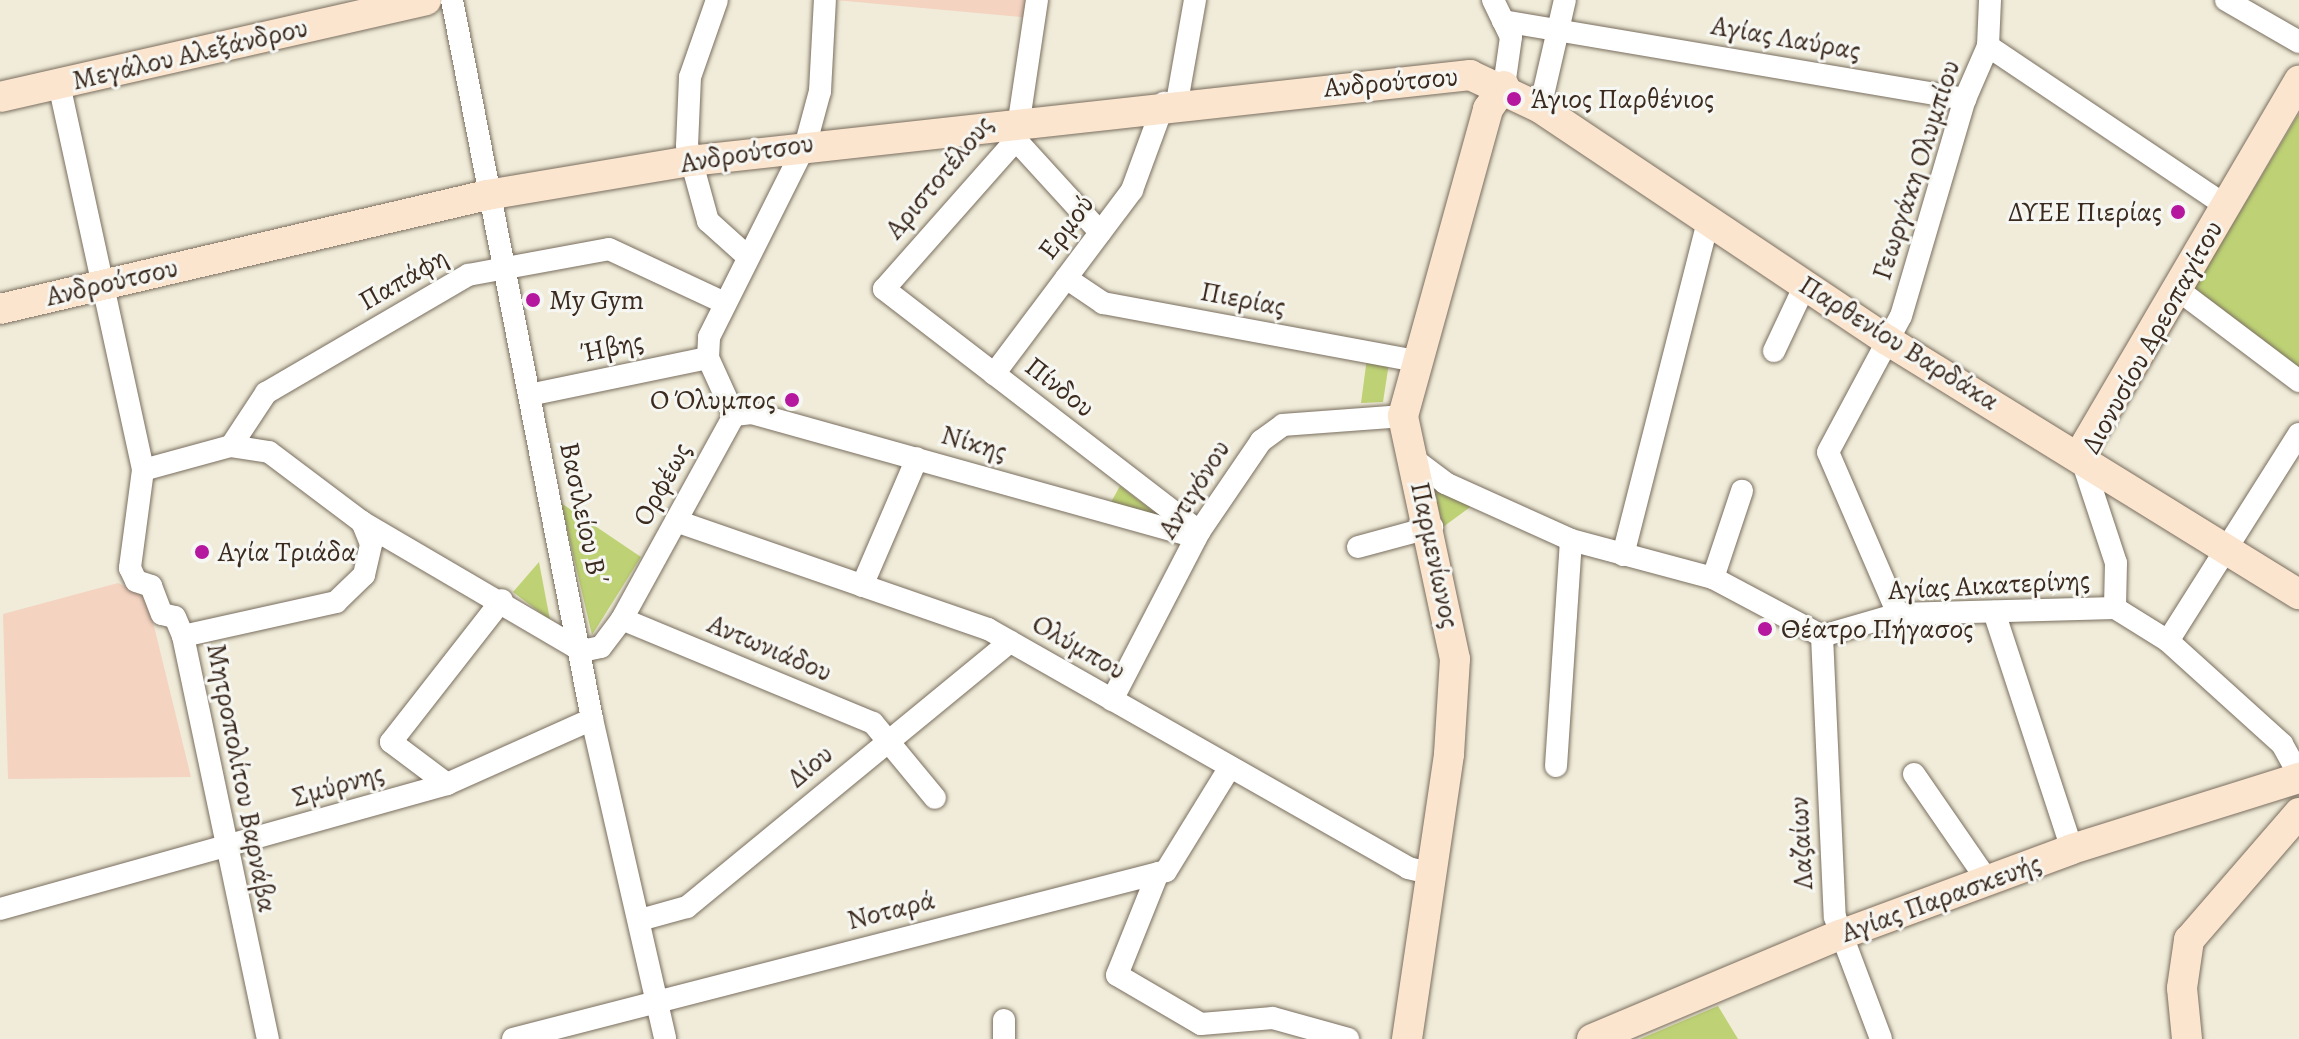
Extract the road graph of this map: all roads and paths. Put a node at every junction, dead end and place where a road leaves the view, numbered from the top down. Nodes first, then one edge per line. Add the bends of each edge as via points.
1 (426, 0) edge
2 (452, 0) edge
3 (717, 0) edge
4 (825, 0) edge
5 (1037, 0) edge
6 (1195, 0) edge
7 (1493, 0) edge
8 (1565, 0) edge
9 (2226, 0) edge
10 (1996, 4) edge
11 (1503, 21) junction
12 (1558, 30) junction
13 (2299, 42) edge
14 (1988, 46) junction
15 (2299, 80) edge
16 (59, 84) junction
17 (1504, 86) junction
18 (0, 97) edge
19 (1965, 99) junction
20 (1170, 102) junction
21 (1540, 108) junction
22 (1018, 131) junction
23 (806, 143) junction
24 (690, 161) junction
25 (487, 195) junction
26 (2226, 206) junction
27 (1708, 221) junction
28 (1100, 232) junction
29 (748, 257) junction
30 (502, 267) junction
31 (1066, 278) junction
32 (100, 285) junction
33 (1805, 285) junction
34 (884, 289) joint
35 (2177, 289) junction
36 (725, 303) junction
37 (0, 309) edge
38 (1887, 340) junction
39 (1774, 351) dead end
40 (708, 358) junction
41 (1415, 361) junction
42 (994, 374) junction
43 (2299, 381) edge
44 (529, 395) junction
45 (734, 415) junction
46 (1403, 416) junction
47 (2299, 434) edge
48 (231, 446) junction
49 (2080, 454) junction
50 (917, 458) junction
51 (1415, 460) junction
52 (143, 470) junction
53 (1742, 491) dead end
54 (676, 521) junction
55 (362, 522) junction
56 (1432, 527) junction
57 (1198, 535) junction
58 (1571, 540) junction
59 (1358, 547) dead end
60 (2227, 548) junction
61 (1623, 555) junction
62 (1713, 578) junction
63 (862, 586) junction
64 (2299, 594) edge
65 (502, 600) junction
66 (2115, 608) junction
67 (1994, 612) junction
68 (1898, 614) junction
69 (622, 619) junction
70 (183, 636) junction
71 (1822, 636) junction
72 (2168, 641) junction
73 (1010, 642) junction
74 (582, 651) junction
75 (1112, 700) junction
76 (592, 719) junction
77 (890, 739) junction
78 (1556, 766) dead end
79 (1230, 767) junction
80 (1914, 774) dead end
81 (2299, 777) edge
82 (447, 784) junction
83 (935, 798) dead end
84 (2299, 813) edge
85 (2072, 849) junction
86 (224, 850) junction
87 (1158, 873) junction
88 (1429, 873) junction
89 (1987, 880) junction
90 (0, 909) edge
91 (640, 920) junction
92 (1840, 935) junction
93 (657, 1001) junction
94 (268, 1039) edge
95 (513, 1039) edge
96 (665, 1039) edge
97 (1348, 1039) edge
98 (1407, 1039) edge
99 (1592, 1039) edge
100 (1881, 1039) edge
101 (2187, 1039) edge

1 - 16 street, Μεγάλου Αλεξάνδρου
2 - 25 street, Βασιλείου Β΄
3 - 24 street via 683,111
4 - 23 street via 820,91
5 - 22 street, Αριστοτέλους
6 - 20 street, Ερμού
7 - 11 street
8 - 12 street
9 - 13 street
10 - 14 street, Γεωργάκη Ολυμπίου
11 - 12 street, Αγίας Λαύρας
11 - 17 street via 1511,37
12 - 19 street, Αγίας Λαύρας
12 - 21 street
14 - 19 street, Γεωργάκη Ολυμπίου
14 - 26 street
15 - 26 street, Διονυσίου Αρεοπαγίτου
16 - 18 street, Μεγάλου Αλεξάνδρου
16 - 32 street, Μητροπολίτου Βαρνάβα
17 - 20 street, Ανδρούτσου via 1470,75
17 - 21 street, Παρθενίου Βαρδάκα
17 - 41 street, Παρμενίωνος via 1488,109
19 - 38 street, Γεωργάκη Ολυμπίου via 1901,316
20 - 22 street, Ανδρούτσου
20 - 28 street, Ερμού via 1132,190
21 - 27 street, Παρθενίου Βαρδάκα
22 - 23 street, Ανδρούτσου
22 - 28 street
22 - 34 street, Αριστοτέλους
23 - 24 street, Ανδρούτσου
23 - 29 street
24 - 25 street, Ανδρούτσου
24 - 29 street via 708,221
25 - 30 street, Βασιλείου Β΄
25 - 32 street, Ανδρούτσου
26 - 35 street, Διονυσίου Αρεοπαγίτου
27 - 33 street, Παρθενίου Βαρδάκα
27 - 61 street
28 - 31 street, Ερμού
29 - 36 street
30 - 36 street, Παπάφη via 517,270 568,253 609,249
30 - 44 street, Βασιλείου Β΄
30 - 48 street, Παπάφη via 468,275 266,393
31 - 41 street, Πιερίας via 1103,303
31 - 42 street, Ερμού
32 - 37 street, Ανδρούτσου
32 - 52 street, Μητροπολίτου Βαρνάβα
33 - 38 street, Παρθενίου Βαρδάκα
33 - 39 street
34 - 42 street, Πίνδου
35 - 43 street
35 - 49 street, Διονυσίου Αρεοπαγίτου
36 - 40 street
38 - 49 street, Παρθενίου Βαρδάκα
38 - 68 street, Γεωργάκη Ολυμπίου via 1828,452
40 - 44 street, Ήβης
40 - 45 street
41 - 46 street, Παρμενίωνος
42 - 57 street, Πίνδου
44 - 74 street, Βασιλείου Β΄
45 - 50 street, Νίκης
45 - 54 street, Ορφέως
46 - 51 street, Παρμενίωνος
46 - 57 street, Αντιγόνου via 1283,425 1261,441
47 - 60 street
48 - 52 street
48 - 55 street via 269,452
49 - 60 street, Παρθενίου Βαρδάκα
49 - 66 street, Διονυσίου Αρεοπαγίτου via 2116,563
50 - 57 street, Νίκης
50 - 63 street
51 - 56 street, Παρμενίωνος
51 - 58 street via 1445,483
52 - 70 street, Μητροπολίτου Βαρνάβα via 130,568
53 - 62 street
54 - 63 street, Ολύμπου
54 - 69 street, Ορφέως
55 - 65 street
55 - 70 street via 371,544 364,575 336,602
56 - 59 street
56 - 88 street, Παρμενίωνος via 1455,659 1449,754
57 - 75 street, Αντιγόνου
58 - 61 street
58 - 78 street
60 - 64 street, Παρθενίου Βαρδάκα
60 - 72 street
61 - 62 street
62 - 71 street
63 - 73 street, Ολύμπου
65 - 74 street
65 - 82 street via 391,742
66 - 67 street, Αγίας Αικατερίνης
66 - 72 street, Αγίας Αικατερίνης
67 - 68 street, Αγίας Αικατερίνης
67 - 85 street
68 - 71 street, Αγίας Αικατερίνης
69 - 74 street, Ορφέως via 601,647
69 - 77 street, Αντωνιάδου via 873,723
70 - 86 street, Μητροπολίτου Βαρνάβα
71 - 92 street, Λαζαίων
72 - 81 street, Αγίας Αικατερίνης via 2282,744
73 - 75 street, Ολύμπου
73 - 77 street, Δίου
74 - 76 street, Βασιλείου Β΄
75 - 79 street, Ολύμπου
76 - 82 street, Σμύρνης
76 - 91 street, Βασιλείου Β΄
77 - 83 street, Αντωνιάδου
77 - 91 street, Δίου via 687,907
79 - 87 street
79 - 88 street, Ολύμπου via 1408,868
80 - 89 street
81 - 85 street, Αγίας Παρασκευής
82 - 86 street, Σμύρνης
84 - 101 street via 2189,940 2182,988
85 - 89 street, Αγίας Παρασκευής
86 - 90 street, Σμύρνης
86 - 94 street, Μητροπολίτου Βαρνάβα
87 - 93 street, Νοταρά
87 - 97 street via 1117,975 1201,1024 1273,1018
88 - 98 street, Παρμενίωνος
89 - 92 street, Αγίας Παρασκευής
91 - 93 street, Βασιλείου Β΄
92 - 99 street, Αγίας Παρασκευής
92 - 100 street, Λαζαίων
93 - 95 street, Νοταρά
93 - 96 street, Βασιλείου Β΄

